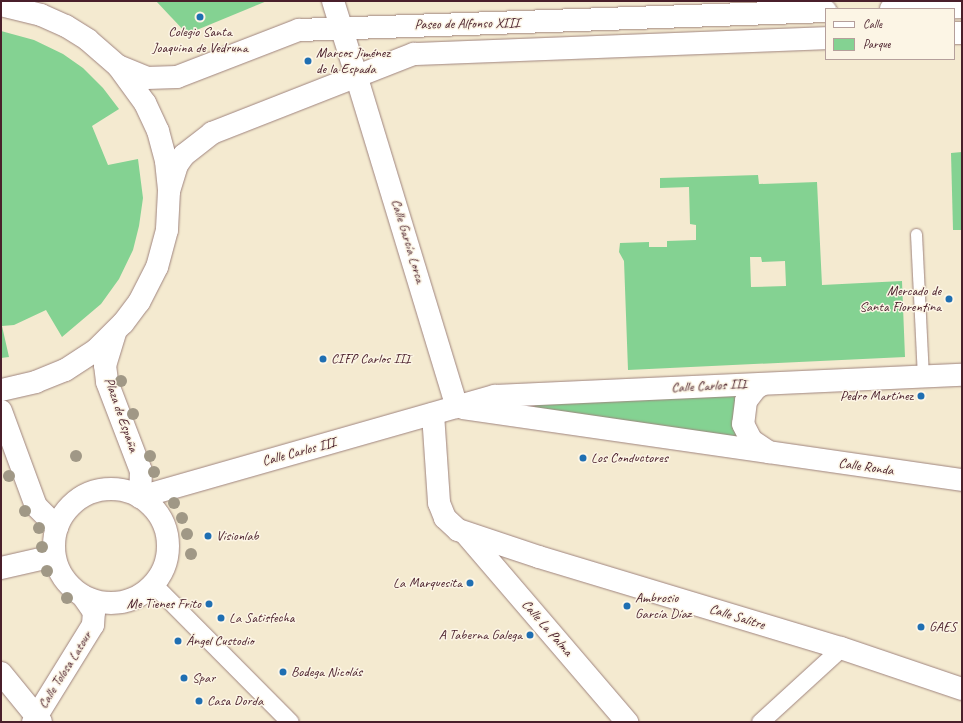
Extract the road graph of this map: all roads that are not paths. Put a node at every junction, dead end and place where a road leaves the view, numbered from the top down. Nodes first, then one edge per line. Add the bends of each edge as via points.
1 (333, 1) edge
2 (11, 6) edge
3 (962, 6) edge
4 (769, 7) edge
5 (915, 8) edge
6 (825, 11) edge
7 (342, 27) junction
8 (825, 38) edge
9 (118, 66) junction
10 (356, 75) junction
11 (170, 191) junction
12 (916, 234) dead end
13 (115, 333) junction
14 (962, 375) edge
15 (923, 377) junction
16 (763, 384) junction
17 (1, 390) edge
18 (457, 407) junction
19 (1, 411) edge
20 (433, 414) junction
21 (770, 453) junction
22 (962, 480) edge
23 (140, 497) junction
24 (57, 527) junction
25 (466, 534) junction
26 (54, 556) junction
27 (1, 568) edge
28 (153, 584) junction
29 (83, 596) junction
30 (841, 648) junction
31 (1, 673) edge
32 (962, 689) edge
33 (37, 720) edge
34 (290, 722) edge
35 (627, 722) edge
36 (760, 722) edge

1 - 7 street, Calle García Lorca
2 - 9 street, Plaza de España via 54,20 77,32
3 - 5 street
4 - 6 street, Paseo de Alfonso XIII
4 - 7 street, Paseo de Alfonso XIII
7 - 9 street, Paseo de Alfonso XIII via 299,30 177,77 147,78
7 - 10 street, Calle García Lorca
8 - 10 street, Paseo de Alfonso XIII via 414,54
9 - 11 street, Plaza de España via 145,103 158,131
10 - 11 street, Paseo de Alfonso XIII via 201,139 177,165
10 - 18 street, Calle García Lorca
11 - 13 street, Plaza de España via 167,230 157,267 139,302
12 - 15 lane
13 - 17 street, Plaza de España via 96,350 65,370 36,382
13 - 23 street, Plaza de España via 105,365 108,382 141,470
14 - 15 street, Calle Carlos III
15 - 16 street, Calle Carlos III
16 - 18 street, Calle Carlos III via 495,396
16 - 21 street via 756,388 746,401 743,424 751,440
18 - 20 street, Calle Carlos III
18 - 21 street, Calle Carlos III
19 - 24 street via 36,506
20 - 23 street, Calle Carlos III
20 - 25 street via 439,503 448,521
21 - 22 street, Calle Ronda
23 - 24 street via 114,489 87,494 66,511
23 - 28 street via 158,514 166,533 166,560
24 - 26 street via 53,542
25 - 30 street, Calle Salitre
25 - 35 street, Calle La Palma
26 - 27 street
26 - 29 street via 62,577
28 - 29 street via 142,594 120,602 105,603
28 - 34 street
29 - 33 street, Calle Tolosa Latour via 94,612 93,625
30 - 32 street, Calle Salitre
30 - 36 street
31 - 33 street

